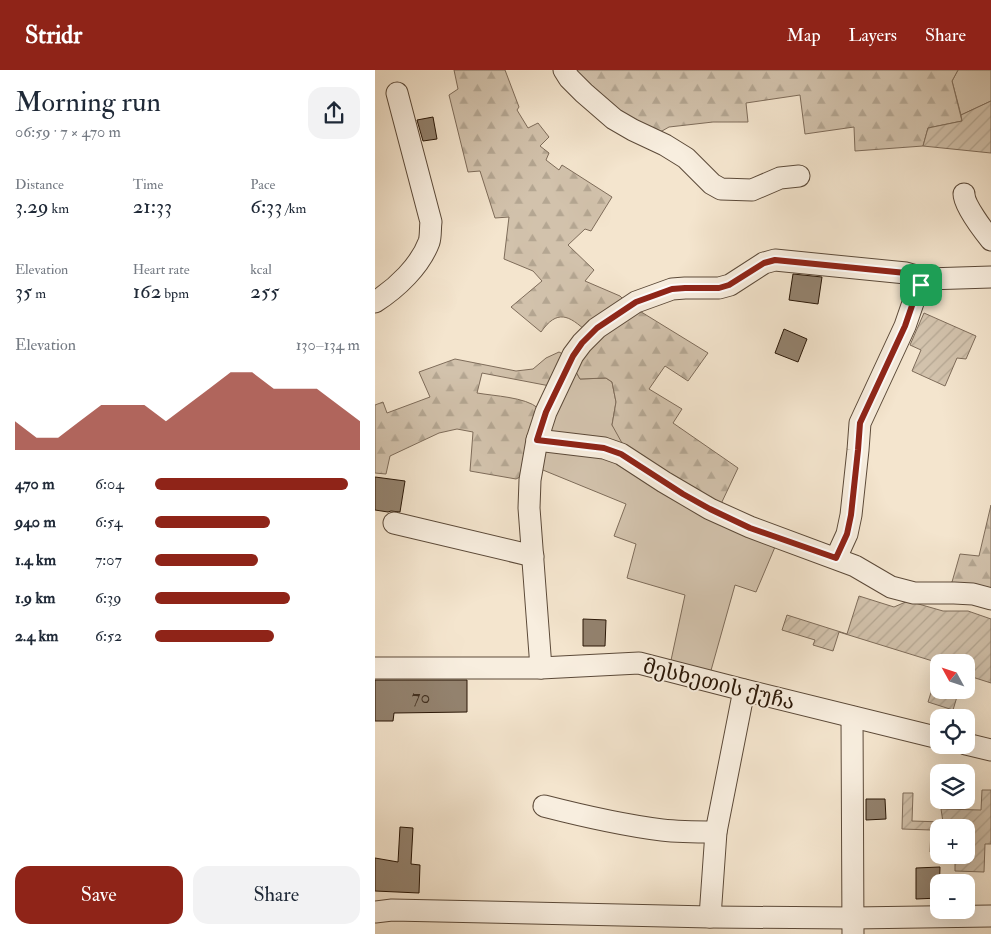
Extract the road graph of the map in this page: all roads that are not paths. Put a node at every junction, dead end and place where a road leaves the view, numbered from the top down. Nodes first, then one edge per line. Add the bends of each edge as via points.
1 (564, 70) edge
2 (397, 92) dead end
3 (799, 176) dead end
4 (964, 194) dead end
5 (991, 240) edge
6 (991, 277) edge
7 (927, 279) junction
8 (375, 302) edge
9 (537, 440) junction
10 (394, 523) dead end
11 (533, 556) junction
12 (836, 558) junction
13 (991, 598) edge
14 (375, 668) edge
15 (541, 668) junction
16 (744, 690) junction
17 (852, 717) junction
18 (930, 736) edge
19 (975, 746) edge
20 (991, 750) edge
21 (544, 806) dead end
22 (716, 832) junction
23 (375, 912) edge
24 (991, 916) edge
25 (709, 917) junction
26 (853, 926) edge

1 - 3 street via 614,119 686,158 721,189 752,190 780,178
2 - 8 street via 431,222 429,240 419,261 405,278
4 - 5 street via 965,201
6 - 7 street
7 - 9 street via 906,273 775,260 764,263 729,285 672,289 636,302 597,328 582,343 546,412
7 - 12 street via 916,294 860,423 851,515
9 - 11 street via 529,480
9 - 12 street via 604,448 621,454 710,509 750,528
10 - 11 street
11 - 15 street
12 - 13 street via 891,587 914,593 973,594
14 - 15 street, მესხეთის ქუჩა
15 - 16 street, მესხეთის ქუჩა via 639,663
16 - 17 street, მესხეთის ქუჩა
16 - 22 street
17 - 18 street, მესხეთის ქუჩა
17 - 26 street
19 - 20 street
21 - 22 street via 628,825
22 - 25 street
23 - 25 street
24 - 26 street
25 - 26 street

